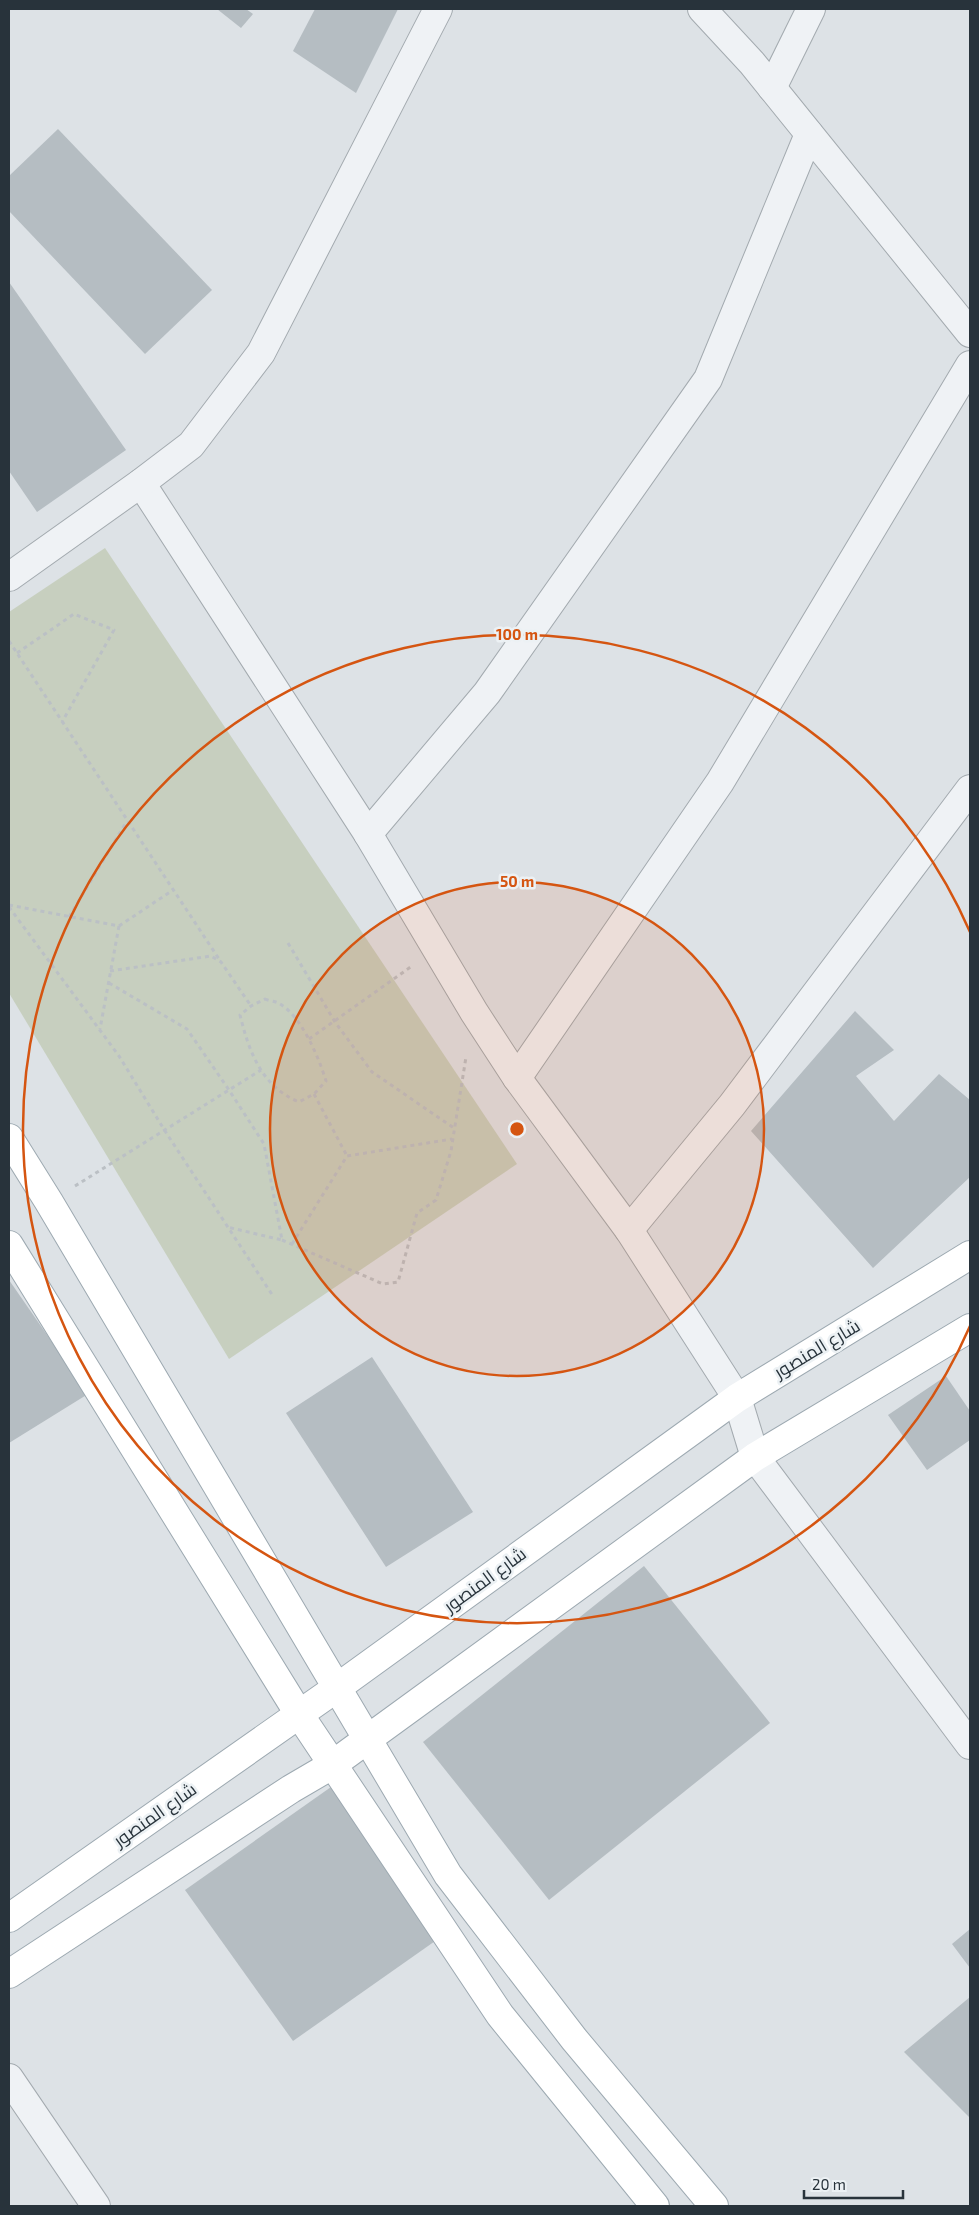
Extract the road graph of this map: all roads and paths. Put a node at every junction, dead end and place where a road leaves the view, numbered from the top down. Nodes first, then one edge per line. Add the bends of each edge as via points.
1 (438, 9) edge
2 (702, 9) edge
3 (811, 9) edge
4 (772, 88) junction
5 (809, 134) junction
6 (970, 333) edge
7 (970, 366) edge
8 (141, 484) junction
9 (9, 577) edge
10 (9, 641) edge
11 (17, 653) junction
12 (62, 722) junction
13 (970, 789) edge
14 (128, 821) junction
15 (368, 834) junction
16 (173, 890) junction
17 (9, 906) edge
18 (69, 917) junction
19 (118, 926) junction
20 (288, 942) dead end
21 (437, 949) junction
22 (221, 962) junction
23 (110, 971) junction
24 (108, 982) junction
25 (251, 1006) junction
26 (474, 1012) junction
27 (335, 1022) junction
28 (100, 1029) junction
29 (309, 1039) junction
30 (261, 1070) junction
31 (517, 1078) junction
32 (229, 1090) junction
33 (314, 1094) junction
34 (454, 1128) junction
35 (165, 1131) junction
36 (9, 1138) edge
37 (452, 1139) junction
38 (347, 1156) junction
39 (49, 1202) junction
40 (228, 1227) junction
41 (629, 1230) junction
42 (282, 1240) junction
43 (292, 1244) junction
44 (9, 1245) edge
45 (970, 1255) edge
46 (273, 1296) dead end
47 (970, 1328) edge
48 (737, 1398) junction
49 (755, 1457) junction
50 (338, 1687) junction
51 (299, 1714) junction
52 (367, 1739) junction
53 (970, 1745) edge
54 (332, 1765) junction
55 (9, 1918) edge
56 (9, 1974) edge
57 (9, 2078) edge
58 (96, 2206) edge
59 (655, 2206) edge
60 (714, 2206) edge

1 - 8 street via 261,353 191,445
2 - 4 street
3 - 4 street
4 - 5 street
5 - 6 street
5 - 15 street via 708,379 487,693
7 - 31 street via 720,782
8 - 9 street
8 - 15 street
10 - 11 path
11 - 12 path
11 - 12 path via 74,614 114,630
12 - 14 path
13 - 41 street via 732,1105
14 - 16 path
14 - 18 path
15 - 21 street
16 - 19 path
16 - 22 path
17 - 18 path
17 - 28 path
18 - 19 path
19 - 23 path
20 - 27 path
21 - 26 street
21 - 27 path
22 - 23 path via 211,956
22 - 25 path
23 - 24 path
24 - 28 path
24 - 32 path via 187,1029
25 - 29 path via 265,999 280,1003
25 - 30 path via 240,1015 248,1045
26 - 31 street
26 - 34 path
27 - 29 path
27 - 34 path via 372,1072
28 - 35 path
29 - 33 path via 326,1082
30 - 32 path
30 - 33 path via 282,1095 299,1102
31 - 41 street
32 - 35 path
32 - 42 path via 264,1144
33 - 38 path
34 - 37 path
35 - 39 path
35 - 40 path
36 - 39 main road
37 - 38 path
37 - 43 path via 436,1200 417,1212 398,1282 383,1284
38 - 43 path
39 - 50 main road
40 - 42 path
40 - 46 path
41 - 48 street
42 - 43 path
44 - 51 main road
45 - 48 main road, شارع المنصور
47 - 49 main road
48 - 49 street
48 - 50 main road, شارع المنصور
49 - 52 main road
49 - 53 street
50 - 51 main road, شارع المنصور
50 - 52 main road
51 - 54 main road
51 - 55 main road, شارع المنصور
52 - 54 main road
52 - 60 main road via 448,1875 574,2039
54 - 56 main road
54 - 59 main road via 500,2015
57 - 58 street

